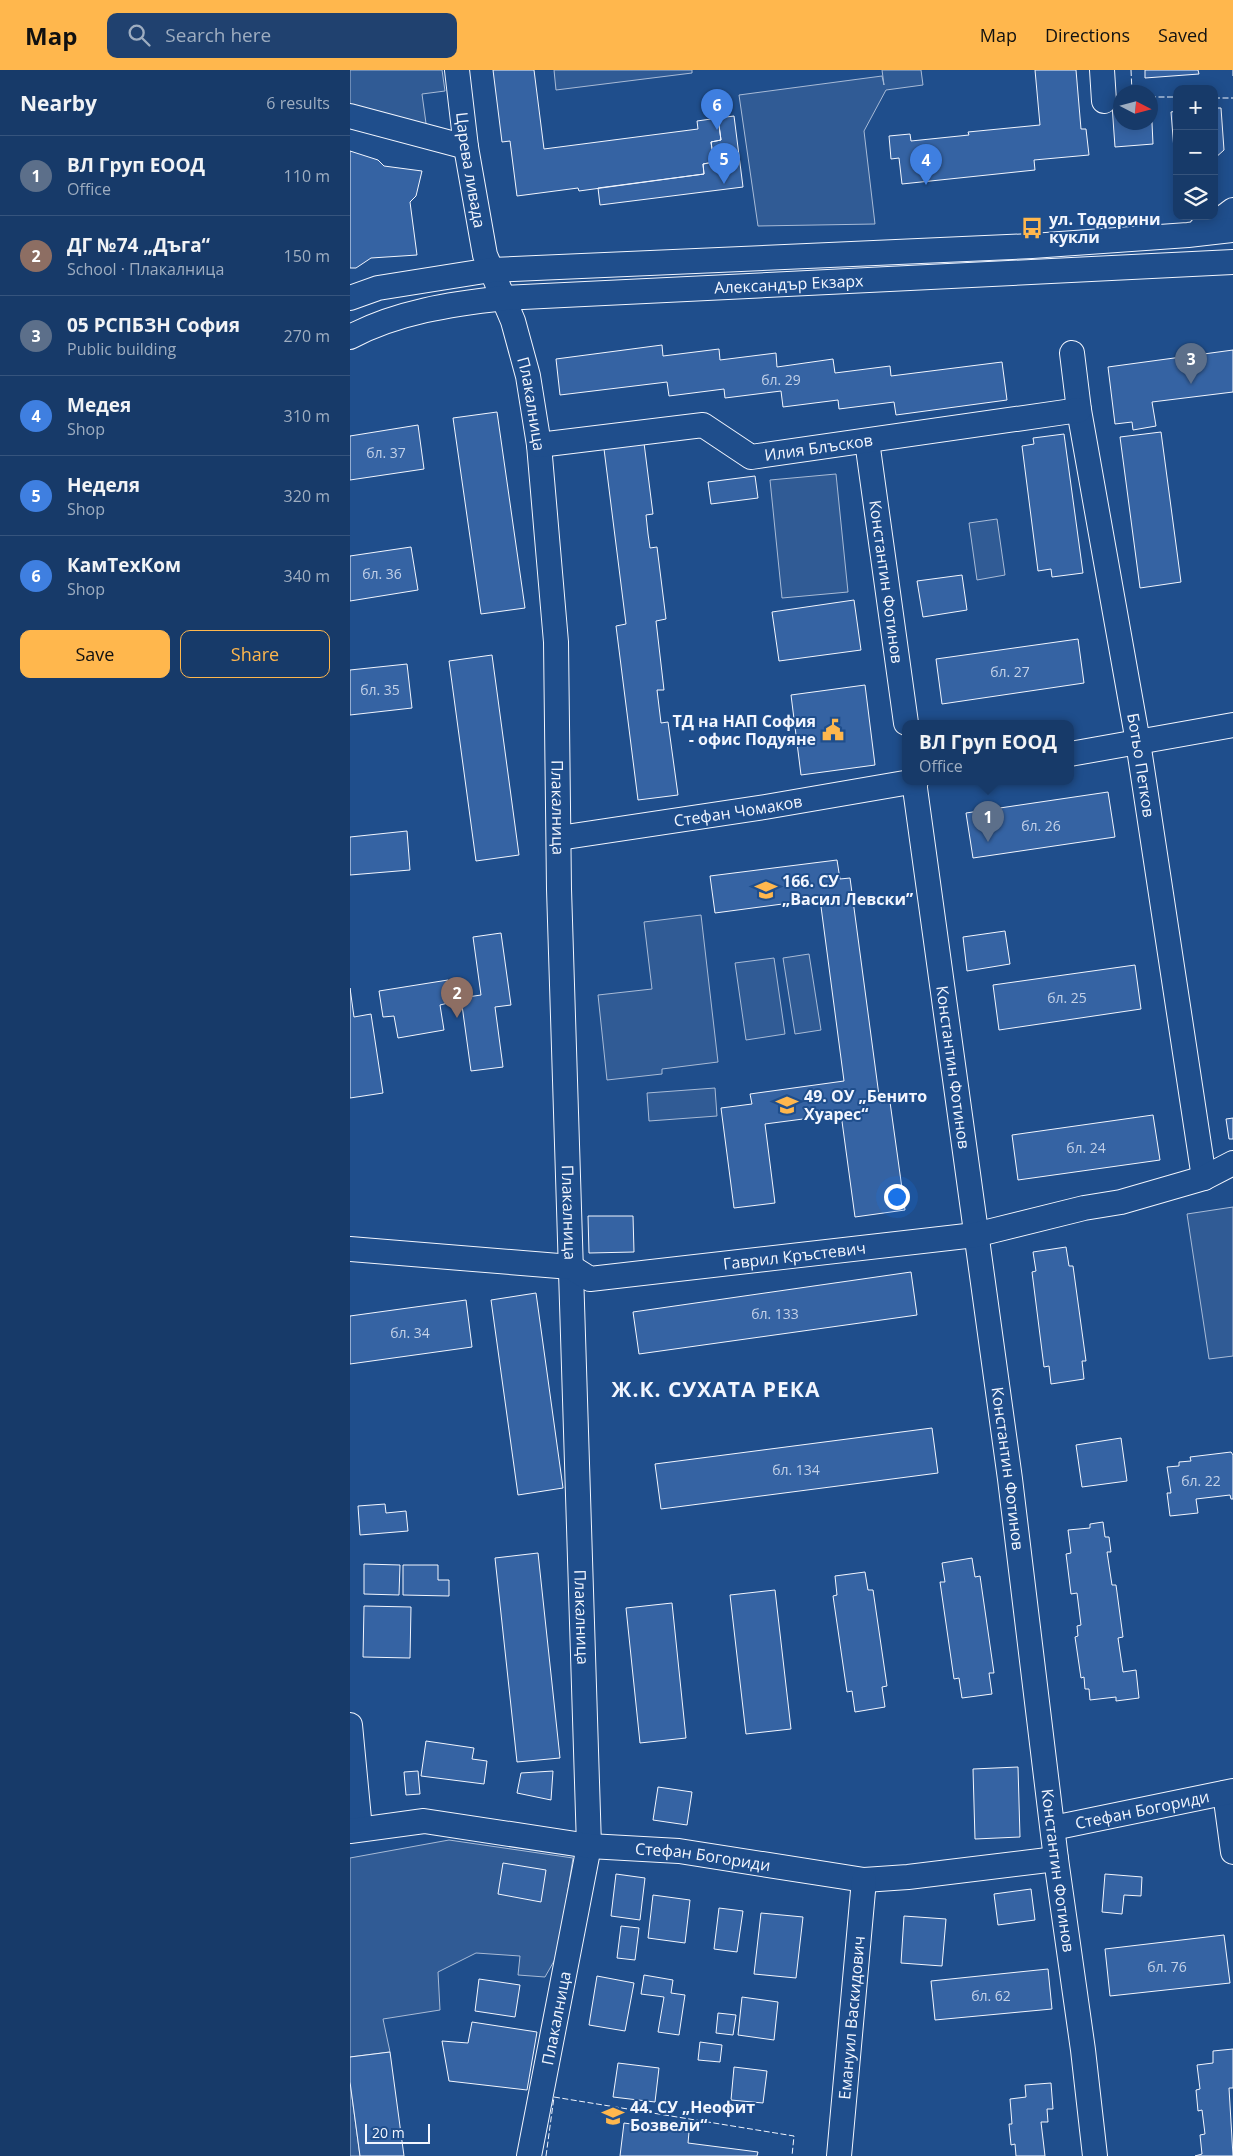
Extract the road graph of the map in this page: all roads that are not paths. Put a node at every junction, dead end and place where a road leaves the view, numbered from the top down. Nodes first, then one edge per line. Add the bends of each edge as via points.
1 (457, 70) edge
2 (1102, 70) edge
3 (1104, 101) dead end
4 (350, 116) edge
5 (466, 147) junction
6 (1233, 210) edge
7 (1233, 230) edge
8 (1188, 235) junction
9 (1233, 262) edge
10 (492, 270) junction
11 (350, 298) edge
12 (504, 298) junction
13 (350, 337) edge
14 (1072, 353) dead end
15 (1079, 410) junction
16 (867, 441) junction
17 (538, 445) junction
18 (906, 720) edge
19 (1233, 725) edge
20 (1138, 742) junction
21 (1074, 753) edge
22 (902, 783) edge
23 (916, 785) edge
24 (559, 838) junction
25 (1233, 1163) edge
26 (1204, 1178) junction
27 (975, 1235) junction
28 (350, 1249) edge
29 (571, 1267) junction
30 (350, 1725) edge
31 (1229, 1792) edge
32 (1053, 1828) junction
33 (355, 1830) edge
34 (589, 1846) junction
35 (1233, 1852) edge
36 (1056, 1859) junction
37 (864, 1880) junction
38 (529, 2156) edge
39 (838, 2156) edge
40 (1095, 2156) edge

1 - 5 street, Царева ливада
2 - 3 street
4 - 5 street
5 - 10 street, Царева ливада via 485,255
6 - 8 street
7 - 8 street, Александър Екзарх
8 - 10 street, Александър Екзарх via 1022,246
9 - 12 street, Александър Екзарх
10 - 11 street, Александър Екзарх via 378,288
10 - 12 street, Плакалница
12 - 13 street, Александър Екзарх via 389,320
12 - 17 street, Плакалница via 528,376
14 - 15 street, Ботьо Петков
15 - 16 street, Илия Блъсков
15 - 20 street, Ботьо Петков
16 - 17 street, Илия Блъсков via 751,457 703,424
16 - 18 street, Константин Фотинов
17 - 24 street, Плакалница via 556,642
19 - 20 street
20 - 21 street
20 - 26 street, Ботьо Петков
22 - 24 street, Стефан Чомаков
23 - 27 street, Константин Фотинов
24 - 29 street, Плакалница
25 - 26 street, Гаврил Кръстевич
26 - 27 street, Гаврил Кръстевич via 1121,1202
27 - 29 street, Гаврил Кръстевич via 590,1280
27 - 32 street, Константин Фотинов via 1010,1479
28 - 29 street, Гаврил Кръстевич
29 - 34 street, Плакалница
30 - 33 street
31 - 32 street, Стефан Богориди
31 - 35 street
32 - 36 street, Константин Фотинов
33 - 34 street, Стефан Богориди via 424,1821
34 - 37 street, Стефан Богориди via 678,1851
34 - 38 street, Плакалница
36 - 37 street, Стефан Богориди
36 - 40 street, Константин Фотинов
37 - 39 street, Емануил Васкидович

